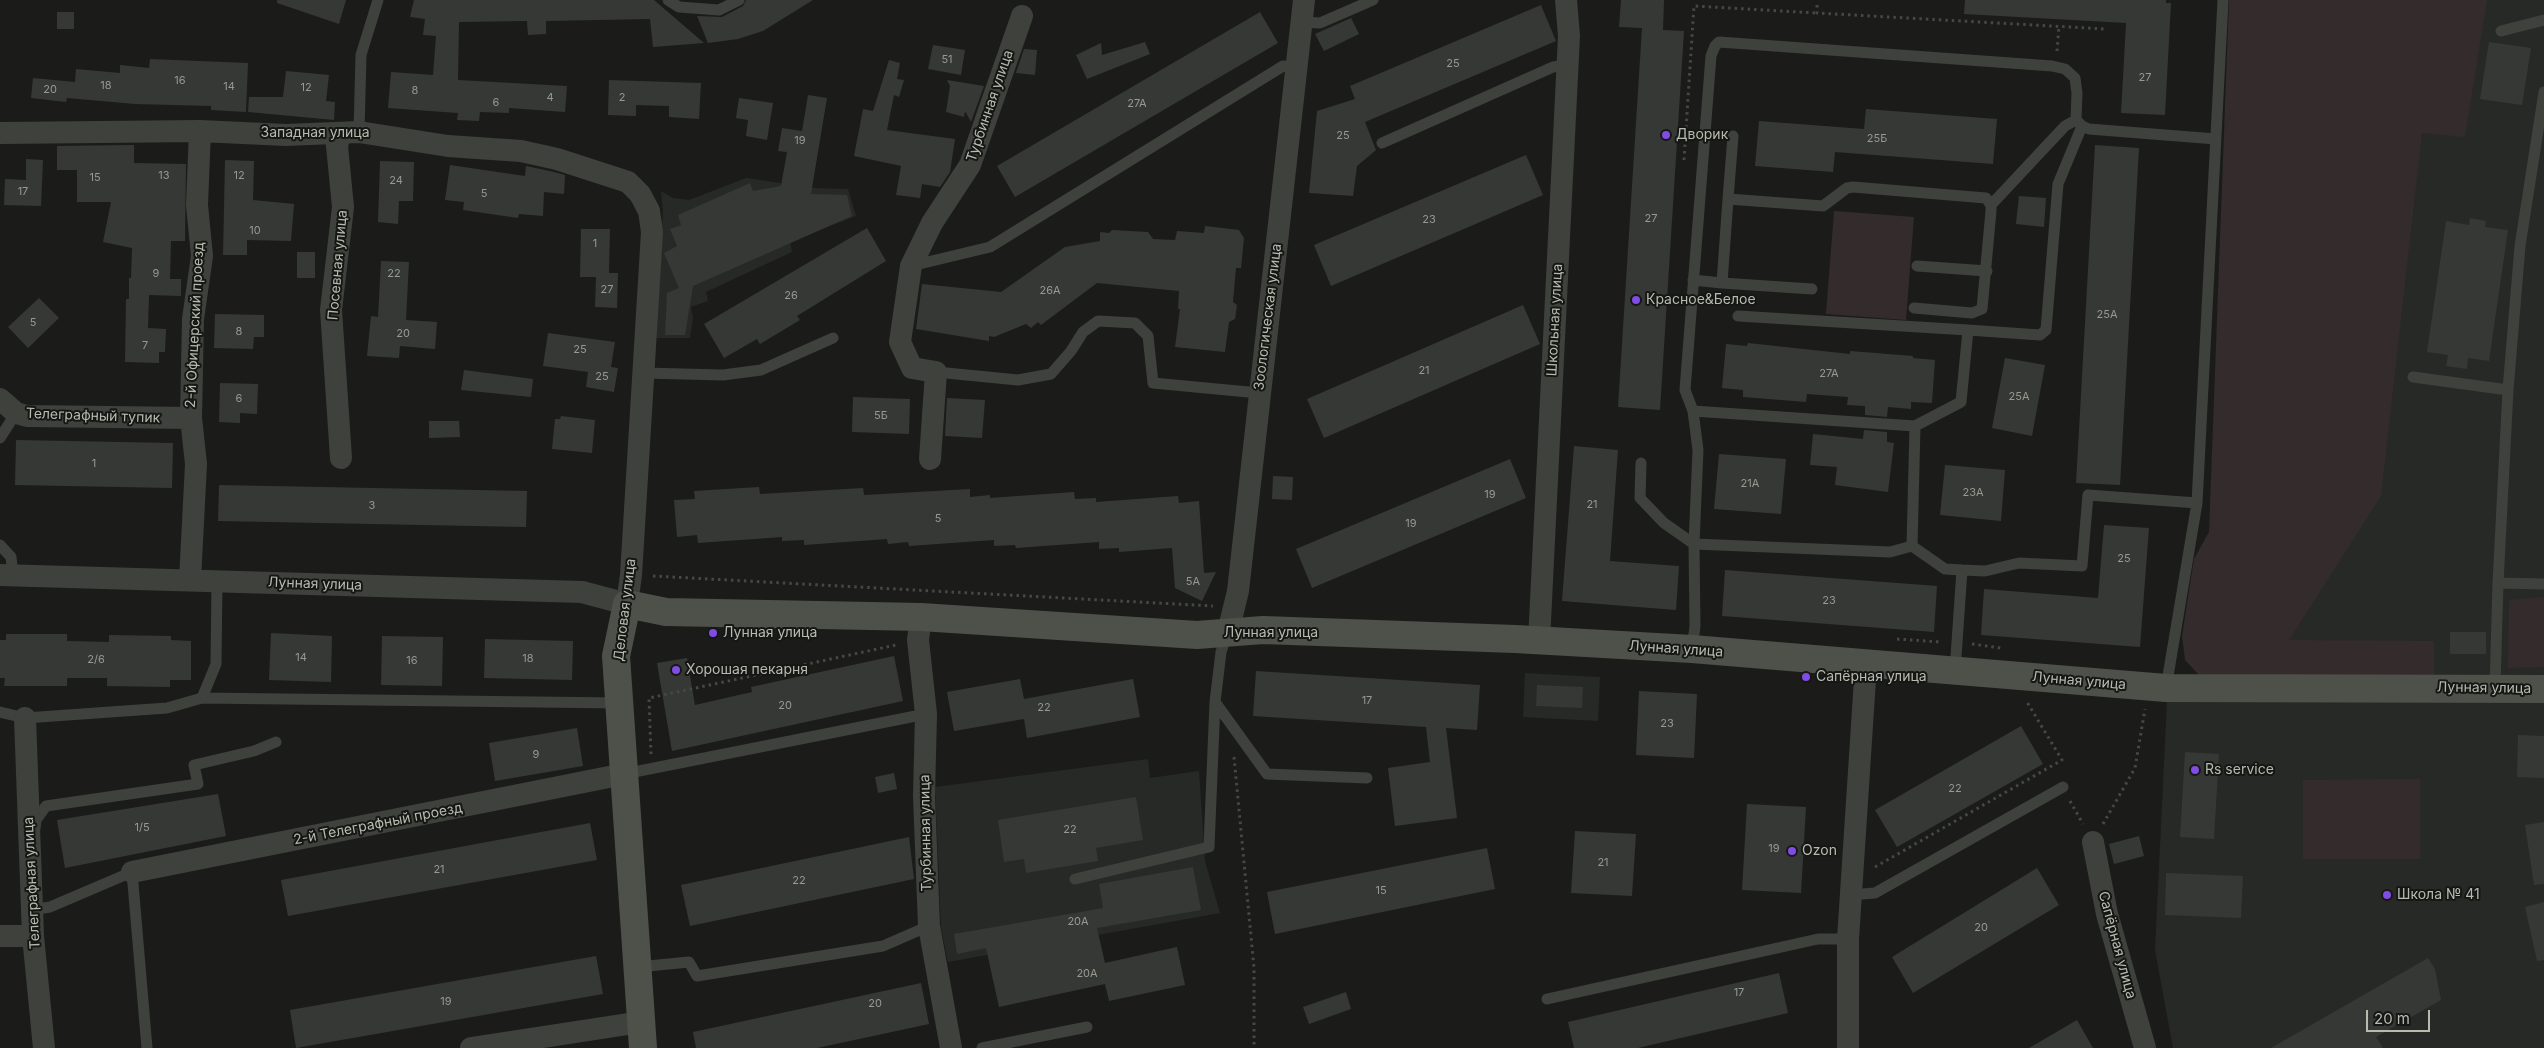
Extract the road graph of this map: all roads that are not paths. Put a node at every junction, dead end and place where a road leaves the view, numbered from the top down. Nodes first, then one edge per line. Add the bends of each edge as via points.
1 (378, 0) edge
2 (668, 0) edge
3 (739, 0) edge
4 (1304, 0) edge
5 (1373, 0) edge
6 (1566, 0) edge
7 (2223, 0) edge
8 (1022, 16) dead end
9 (2544, 20) edge
10 (1303, 22) junction
11 (2501, 31) dead end
12 (1567, 65) junction
13 (1298, 68) junction
14 (2544, 92) edge
15 (2079, 123) junction
16 (200, 131) junction
17 (350, 132) junction
18 (0, 133) edge
19 (1733, 136) dead end
20 (2216, 138) junction
21 (1382, 143) dead end
22 (1728, 200) junction
23 (1991, 205) junction
24 (652, 232) joint
25 (911, 266) junction
26 (1917, 266) dead end
27 (1987, 271) junction
28 (1693, 280) junction
29 (1722, 283) junction
30 (1812, 290) dead end
31 (1914, 308) dead end
32 (1738, 316) dead end
33 (1968, 330) junction
34 (833, 338) dead end
35 (936, 372) junction
36 (643, 373) junction
37 (2413, 377) dead end
38 (2508, 390) junction
39 (1259, 393) junction
40 (8, 406) edge
41 (1692, 411) junction
42 (191, 418) junction
43 (1915, 426) junction
44 (0, 438) edge
45 (340, 458) dead end
46 (930, 459) dead end
47 (1642, 463) dead end
48 (2197, 503) junction
49 (1694, 544) junction
50 (0, 545) edge
51 (1912, 546) junction
52 (1962, 570) junction
53 (6, 576) edge
54 (190, 580) junction
55 (218, 582) junction
56 (2498, 583) junction
57 (2544, 584) edge
58 (627, 604) junction
59 (1231, 620) junction
60 (920, 629) junction
61 (1539, 641) junction
62 (1692, 649) junction
63 (1866, 664) junction
64 (1954, 671) junction
65 (2495, 687) junction
66 (2166, 688) junction
67 (2544, 689) edge
68 (202, 698) junction
69 (620, 702) junction
70 (1215, 702) junction
71 (0, 712) edge
72 (926, 714) junction
73 (25, 718) junction
74 (276, 742) dead end
75 (624, 774) junction
76 (1367, 778) dead end
77 (2063, 787) road end
78 (2093, 842) road end
79 (31, 870) junction
80 (132, 872) junction
81 (1075, 879) dead end
82 (1851, 885) junction
83 (32, 910) junction
84 (929, 926) junction
85 (0, 936) edge
86 (33, 936) junction
87 (1848, 939) junction
88 (638, 967) junction
89 (1547, 999) dead end
90 (1087, 1027) dead end
91 (642, 1035) edge
92 (44, 1048) edge
93 (147, 1048) edge
94 (471, 1048) edge
95 (951, 1048) edge
96 (982, 1048) edge
97 (1848, 1048) edge
98 (2145, 1048) edge

1 - 17 lane via 361,55
2 - 3 lane via 679,7 719,10
4 - 10 street, Зоологическая улица
5 - 10 lane via 1320,23
6 - 12 street, Школьная улица
7 - 20 lane
8 - 25 street, Турбинная улица via 970,165 932,222
9 - 11 lane
10 - 13 street, Зоологическая улица
12 - 21 lane via 1553,67
12 - 61 street, Школьная улица
13 - 25 lane via 1283,66 990,247
13 - 39 street, Зоологическая улица
14 - 38 lane via 2520,246
15 - 20 lane via 2089,129
15 - 23 lane via 2065,126
15 - 28 lane via 2075,78 2065,69 1719,42 1711,56
15 - 33 lane via 2058,184 2046,330 2040,335
16 - 17 street, Западная улица via 286,135
16 - 18 street, Западная улица
16 - 42 street, 2-й Офицерский проезд via 197,206 202,256 193,319
17 - 24 street, Западная улица via 448,146 521,151 598,172 628,182 640,194 649,211
17 - 45 street, Посевная улица via 337,146 343,207 331,310
19 - 22 lane
20 - 48 lane
22 - 23 lane via 1823,206 1853,187 1980,197
22 - 29 lane
23 - 27 lane
24 - 36 street, Деловая улица
25 - 35 street, Турбинная улица via 900,342 912,368
26 - 27 lane
27 - 31 lane via 1984,303 1978,312
28 - 29 lane
28 - 41 lane via 1685,390
29 - 30 lane
32 - 33 lane
33 - 43 lane via 1961,402
34 - 36 lane via 760,370 723,375
35 - 39 lane via 1018,380 1051,374 1083,332 1098,321 1135,323 1148,336 1153,383
35 - 46 street
36 - 58 street, Деловая улица
37 - 38 lane
38 - 56 lane
39 - 59 street, Зоологическая улица via 1238,592
40 - 42 street, Телеграфный тупик via 27,416
40 - 44 lane
41 - 43 lane
41 - 49 lane via 1698,450
42 - 54 street, 2-й Офицерский проезд via 196,464
43 - 51 lane
47 - 49 lane via 1640,498 1664,523
48 - 52 lane via 2088,495 2082,566 2019,563 1985,571
48 - 66 lane
49 - 51 lane via 1890,552
49 - 62 lane via 1695,626
50 - 53 lane via 11,557
51 - 52 lane via 1945,569
52 - 64 lane
53 - 54 street, Лунная улица
54 - 55 street, Лунная улица
55 - 58 street, Лунная улица via 582,592
55 - 68 lane via 216,664
56 - 57 lane
56 - 65 lane
58 - 60 street, Лунная улица via 666,612
58 - 69 street, Деловая улица via 616,656
59 - 60 street, Лунная улица via 1197,635
59 - 61 street, Лунная улица via 1263,630
59 - 70 lane via 1221,652
60 - 72 street, Турбинная улица
61 - 62 street, Лунная улица
62 - 63 street, Лунная улица
63 - 64 street, Лунная улица
63 - 82 street
64 - 66 street, Лунная улица
65 - 66 street, Лунная улица
65 - 67 street, Лунная улица
68 - 69 lane
68 - 73 lane via 167,708
69 - 75 street, Деловая улица
70 - 76 lane via 1267,774
70 - 81 lane via 1209,847
71 - 73 lane
72 - 75 lane
72 - 84 street, Турбинная улица via 924,796
73 - 79 street, Телеграфная улица
74 - 79 lane via 254,751 194,765 198,784 46,806 36,820
75 - 80 street, 2-й Телеграфный проезд
75 - 88 street, Деловая улица
77 - 82 lane via 1875,894
78 - 98 street, Сапёрная улица via 2107,914
79 - 83 street, Телеграфная улица
80 - 83 lane via 50,907
80 - 93 lane
82 - 87 street
83 - 86 street, Телеграфная улица
84 - 88 lane via 883,946 697,976 689,962
84 - 95 street, Турбинная улица
85 - 86 street
86 - 92 street, Телеграфная улица
87 - 89 lane via 1818,939
87 - 97 street
88 - 91 street, Деловая улица
90 - 96 lane
91 - 94 street

